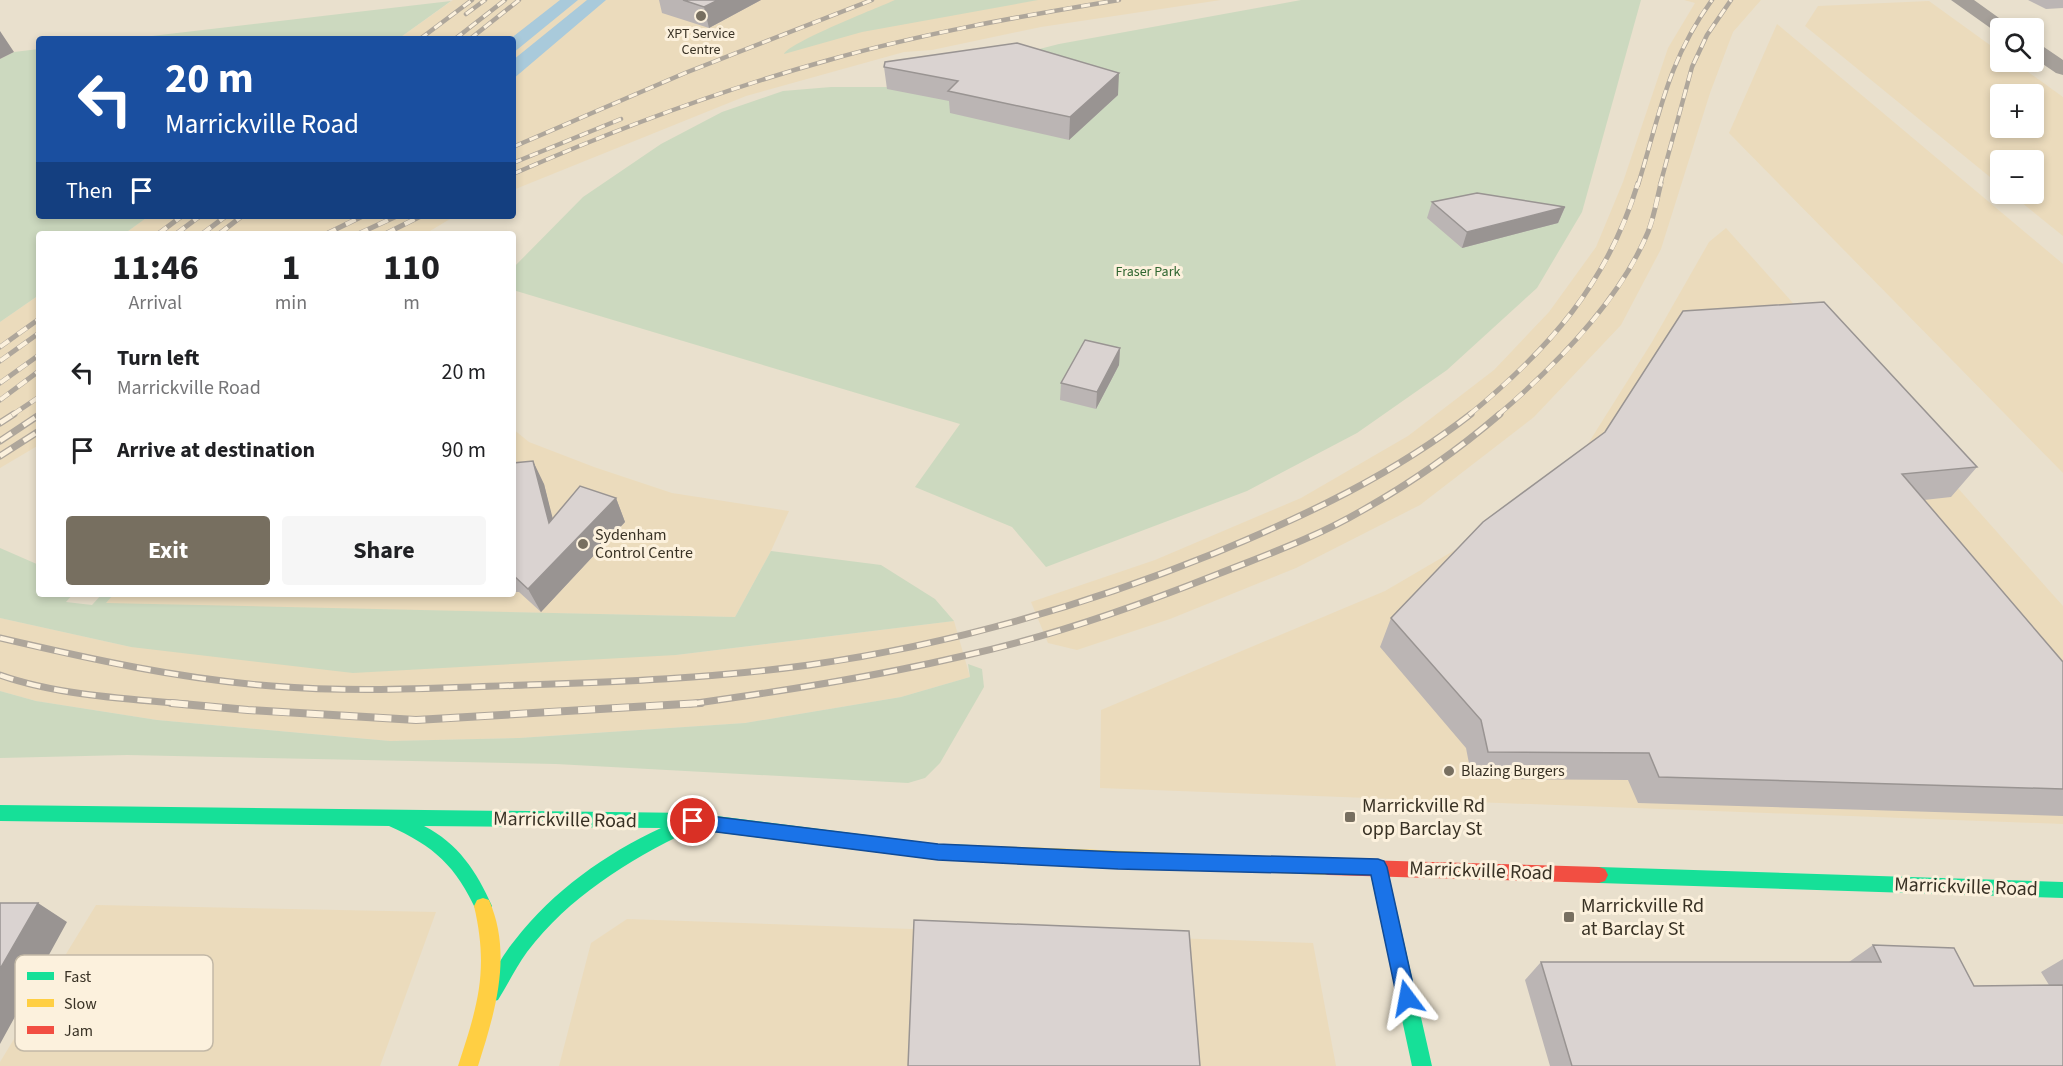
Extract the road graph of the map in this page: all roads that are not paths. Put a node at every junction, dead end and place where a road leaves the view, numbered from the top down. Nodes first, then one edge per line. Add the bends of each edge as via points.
1 (1961, 0) edge
2 (1990, 19) edge
3 (2044, 56) edge
4 (2063, 69) edge
5 (0, 813) edge
6 (390, 818) junction
7 (693, 821) junction
8 (1378, 867) junction
9 (2063, 890) edge
10 (490, 993) junction
11 (468, 1066) edge
12 (1422, 1066) edge

1 - 2 street
3 - 4 street
5 - 6 main road, Marrickville Road
6 - 7 main road, Marrickville Road
6 - 10 main road via 429,836 461,864 483,902 492,945
7 - 8 main road, Marrickville Road via 938,852
7 - 10 main road via 646,842 592,877 521,946
8 - 9 main road, Marrickville Road
8 - 12 main road
10 - 11 main road

